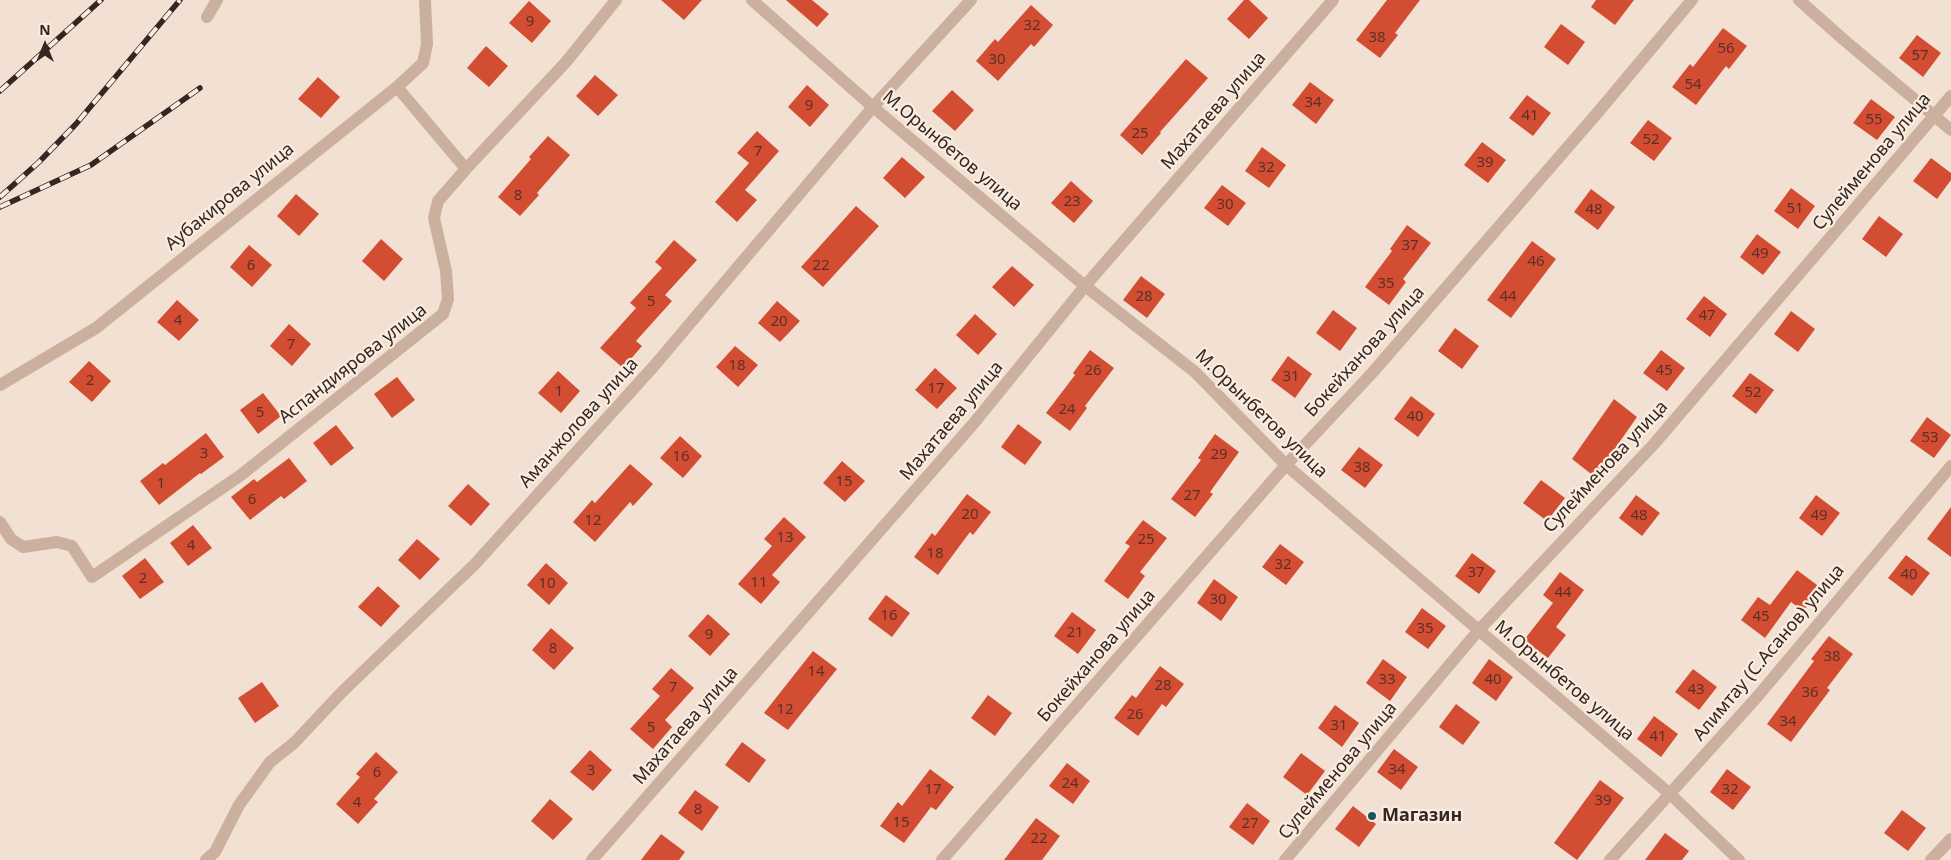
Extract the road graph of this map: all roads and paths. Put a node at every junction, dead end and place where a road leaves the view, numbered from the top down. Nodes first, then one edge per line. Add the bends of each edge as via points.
1 (217, 0) edge
2 (425, 0) edge
3 (616, 0) edge
4 (752, 0) edge
5 (971, 0) edge
6 (1334, 0) edge
7 (1692, 0) edge
8 (1799, 0) edge
9 (207, 17) dead end
10 (397, 87) junction
11 (1951, 96) edge
12 (873, 107) junction
13 (1934, 115) junction
14 (1951, 130) edge
15 (466, 168) junction
16 (1085, 286) junction
17 (0, 385) edge
18 (1286, 465) junction
19 (1951, 466) edge
20 (0, 522) edge
21 (1478, 631) junction
22 (1670, 794) junction
23 (1951, 839) edge
24 (206, 860) edge
25 (592, 860) edge
26 (942, 860) edge
27 (1285, 860) edge
28 (1610, 860) edge
29 (1740, 860) edge
30 (1931, 860) edge

1 - 9 street
2 - 10 street, Аубакирова улица via 427,44 423,63
3 - 15 street, Аспандиярова улица via 566,62
4 - 12 street, М.Орынбетов улица
5 - 12 street, Аманжолова улица
6 - 16 street, Махатаева улица
7 - 18 street, Бокейханова улица via 1374,372
8 - 13 street
10 - 15 street
10 - 17 street, Аубакирова улица via 96,328
11 - 13 street, Сулейменова улица
12 - 16 street, М.Орынбетов улица
12 - 24 street, Аманжолова улица via 654,366 475,564 342,692 294,743 270,762 239,805 215,852
13 - 14 street
13 - 21 street, Сулейменова улица via 1654,444
15 - 20 street, Аспандиярова улица via 438,201 434,218 446,271 448,299 444,314 241,475 92,577 72,546 57,542 23,547 11,540
16 - 18 street, М.Орынбетов улица via 1195,372
16 - 25 street, Махатаева улица via 974,423
18 - 21 street, М.Орынбетов улица
18 - 26 street, Бокейханова улица
19 - 22 street, Алимтау (С.Асанов) улица
21 - 22 street, М.Орынбетов улица
21 - 27 street, Сулейменова улица
22 - 28 street, Алимтау (С.Асанов) улица
22 - 29 street, М.Орынбетов улица
23 - 30 street

